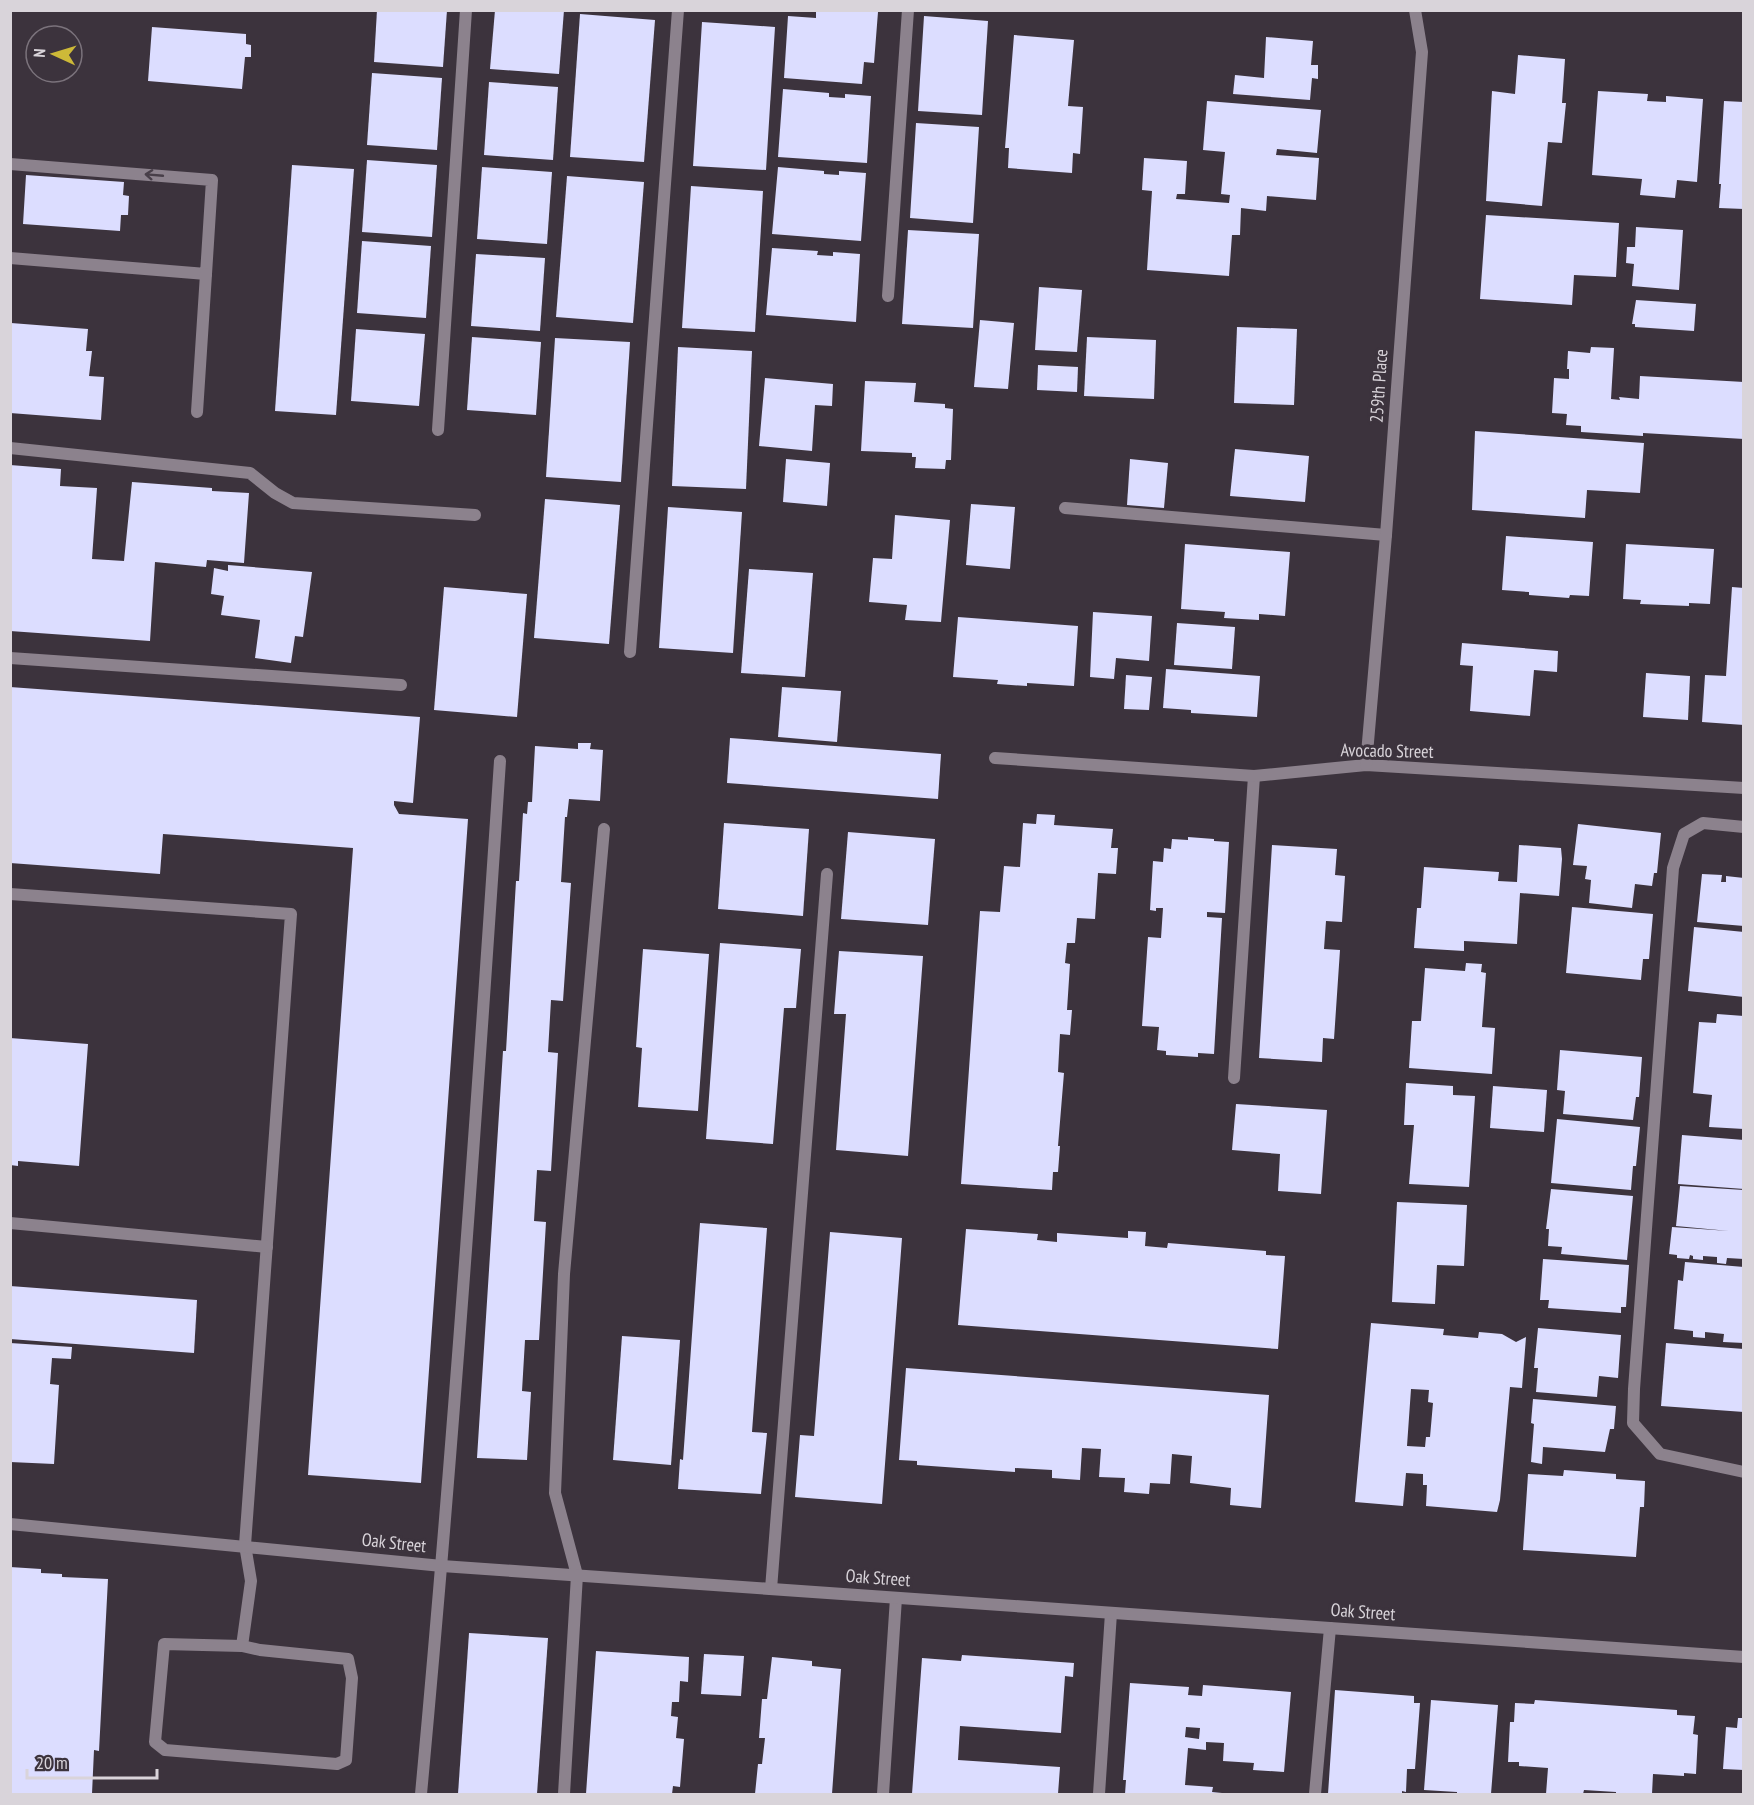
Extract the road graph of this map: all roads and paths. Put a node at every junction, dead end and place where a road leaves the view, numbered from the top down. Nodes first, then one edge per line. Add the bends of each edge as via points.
1 (466, 10) edge
2 (678, 10) edge
3 (908, 10) edge
4 (1414, 10) edge
5 (10, 164) edge
6 (10, 258) edge
7 (206, 274) junction
8 (888, 296) dead end
9 (197, 412) dead end
10 (438, 430) dead end
11 (10, 448) edge
12 (1065, 508) dead end
13 (475, 515) dead end
14 (1386, 535) junction
15 (630, 652) dead end
16 (10, 658) edge
17 (401, 685) dead end
18 (995, 758) dead end
19 (500, 761) dead end
20 (1366, 765) junction
21 (1254, 776) junction
22 (1743, 788) edge
23 (1743, 827) edge
24 (604, 829) dead end
25 (826, 874) dead end
26 (10, 894) edge
27 (1234, 1078) dead end
28 (10, 1223) edge
29 (267, 1247) junction
30 (1743, 1472) edge
31 (10, 1524) edge
32 (245, 1545) junction
33 (442, 1566) junction
34 (577, 1575) junction
35 (771, 1589) junction
36 (896, 1598) junction
37 (1111, 1613) junction
38 (1330, 1628) junction
39 (242, 1646) junction
40 (1743, 1657) edge
41 (420, 1794) edge
42 (564, 1794) edge
43 (883, 1794) edge
44 (1099, 1794) edge
45 (1315, 1794) edge

1 - 10 street
2 - 15 street
3 - 8 street
4 - 14 street, 259th Place via 1422,52
7 -> 5 street via 212,180
6 - 7 street
7 - 9 street
11 - 13 street via 250,473 293,503
12 - 14 street
14 - 20 street, 259th Place
16 - 17 street
18 - 21 street, Avocado Street
19 - 33 street
20 - 21 street, Avocado Street
20 - 22 street, Avocado Street
21 - 27 street
23 - 30 street via 1703,824 1684,834 1673,868 1633,1423 1660,1454
24 - 34 street via 564,1274 555,1493
25 - 35 street
26 - 29 street via 291,914
28 - 29 street
29 - 32 street
31 - 32 street, Oak Street
32 - 33 street, Oak Street
32 - 39 street via 250,1581
33 - 34 street, Oak Street
33 - 41 street
34 - 35 street, Oak Street
34 - 42 street
35 - 36 street, Oak Street
36 - 37 street, Oak Street
36 - 43 street
37 - 38 street, Oak Street
37 - 44 street
38 - 40 street, Oak Street
38 - 45 street
39 - 39 street via 164,1644 155,1742 165,1750 337,1764 346,1760 352,1678 348,1659

